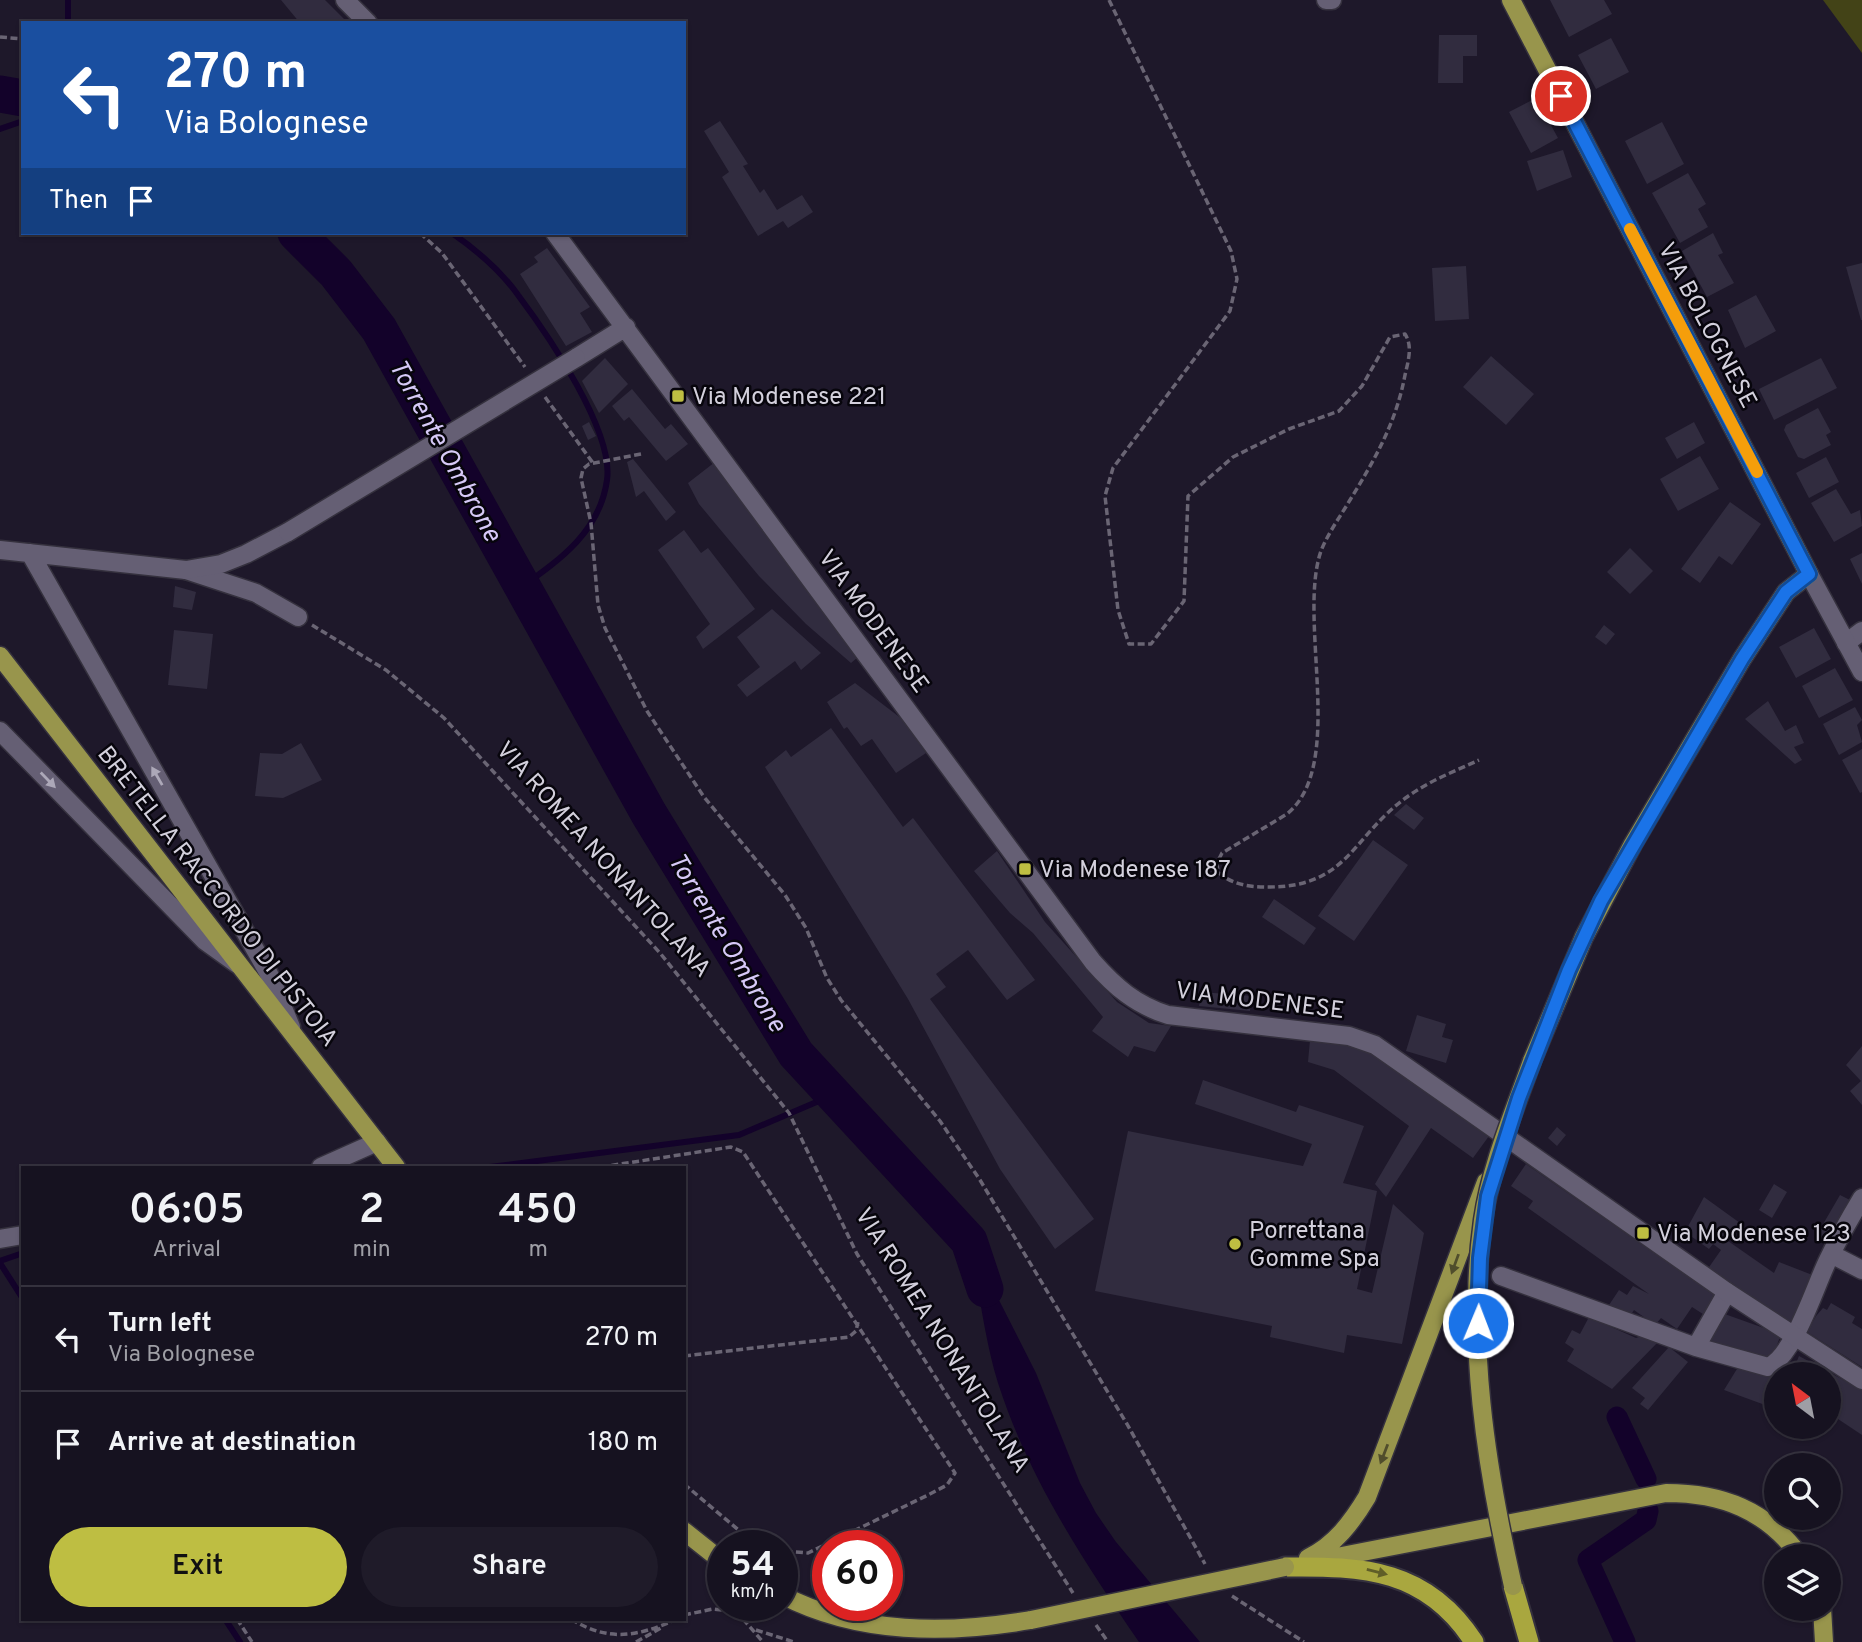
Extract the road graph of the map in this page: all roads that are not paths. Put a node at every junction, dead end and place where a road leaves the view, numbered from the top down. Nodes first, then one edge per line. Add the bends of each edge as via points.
1 (345, 0) edge
2 (1326, 0) edge
3 (1332, 0) edge
4 (1511, 0) edge
5 (367, 21) edge
6 (557, 235) edge
7 (626, 327) junction
8 (0, 550) edge
9 (30, 553) junction
10 (186, 570) junction
11 (1809, 574) junction
12 (298, 617) road end
13 (1862, 631) edge
14 (1846, 643) junction
15 (0, 656) edge
16 (1862, 672) edge
17 (0, 731) edge
18 (241, 966) junction
19 (293, 1031) junction
20 (377, 1142) junction
21 (1499, 1155) junction
22 (323, 1166) edge
23 (395, 1166) edge
24 (1862, 1198) edge
25 (21, 1235) edge
26 (0, 1239) edge
27 (1831, 1254) junction
28 (1862, 1270) edge
29 (1501, 1276) dead end
30 (1727, 1292) junction
31 (1794, 1335) junction
32 (1696, 1347) junction
33 (1862, 1380) edge
34 (686, 1533) edge
35 (1789, 1544) edge
36 (707, 1549) edge
37 (1285, 1567) junction
38 (1513, 1586) junction
39 (798, 1601) edge
40 (1823, 1621) edge
41 (1474, 1642) edge
42 (1529, 1642) edge
43 (1538, 1642) edge
44 (1824, 1642) edge

1 - 5 street
2 - 3 street
4 - 11 main road, VIA BOLOGNESE
6 - 7 street, VIA MODENESE
7 - 10 street, bridge via 288,532 221,564
7 - 30 street, VIA MODENESE via 1116,986 1140,1004 1168,1015 1349,1036 1375,1045
8 - 9 street
9 - 10 street
19 -> 9 street via 269,974
10 - 12 street via 256,593
11 - 14 street, VIA BOLOGNESE
11 - 21 main road, bridge via 1786,592 1742,659 1627,855 1569,970
13 - 14 street
14 - 16 street, VIA BOLOGNESE
15 - 18 main road, BRETELLA RACCORDO DI PISTOIA
17 -> 18 street via 205,941
18 - 19 main road, BRETELLA RACCORDO DI PISTOIA
19 - 20 main road, BRETELLA RACCORDO DI PISTOIA
20 - 22 street
20 - 23 main road, BRETELLA RACCORDO DI PISTOIA
21 -> 37 main road, bridge via 1372,1486 1354,1517 1325,1548
21 - 38 main road, bridge via 1483,1220 1478,1323 1486,1441
24 - 27 street
25 - 26 street
27 - 28 street
27 - 31 street
29 - 32 street
30 - 31 street, VIA MODENESE
30 - 32 street
31 - 32 street via 1777,1362 1768,1367
31 - 33 street, VIA MODENESE
34 - 36 main road
35 - 37 main road via 1770,1522 1744,1507 1714,1496 1666,1493
37 - 39 main road, bridge via 964,1630 904,1628 826,1612
37 -> 41 highway via 1357,1568 1408,1582 1450,1611
38 - 42 highway
38 - 43 main road
40 - 44 main road

